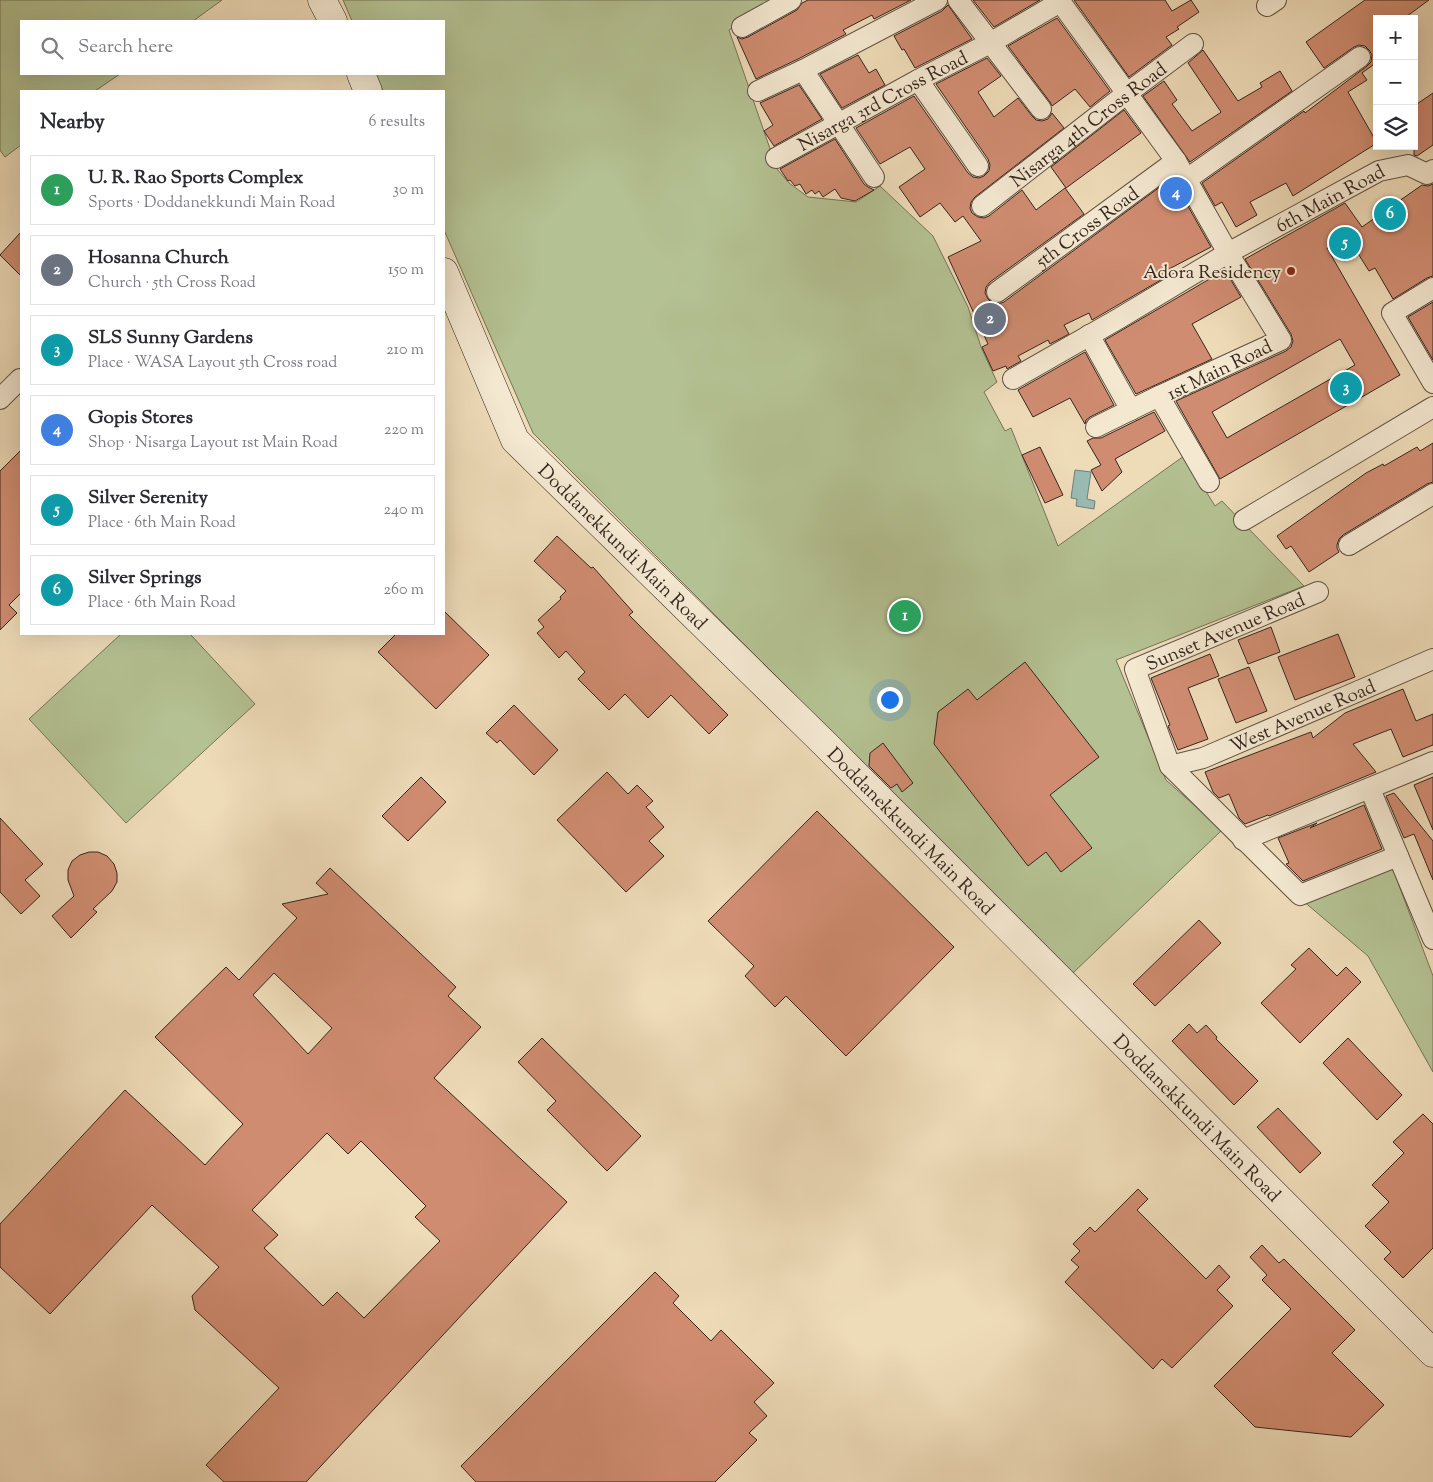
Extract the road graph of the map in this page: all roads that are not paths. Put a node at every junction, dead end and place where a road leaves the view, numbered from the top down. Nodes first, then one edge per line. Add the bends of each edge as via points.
1 (322, 0) edge
2 (791, 0) edge
3 (937, 0) edge
4 (958, 0) edge
5 (1060, 1) edge
6 (332, 20) edge
7 (742, 26) dead end
8 (990, 43) junction
9 (1194, 44) dead end
10 (1360, 57) dead end
11 (803, 70) junction
12 (361, 75) edge
13 (918, 80) junction
14 (368, 90) edge
15 (758, 91) dead end
16 (1126, 94) junction
17 (1041, 109) dead end
18 (838, 124) junction
19 (776, 158) dead end
20 (1176, 161) junction
21 (978, 166) dead end
22 (1433, 170) edge
23 (874, 177) dead end
24 (1187, 179) junction
25 (982, 206) dead end
26 (1228, 253) junction
27 (445, 274) edge
28 (1433, 288) edge
29 (997, 292) dead end
30 (1089, 335) junction
31 (20, 379) dead end
32 (1013, 379) dead end
33 (1433, 383) edge
34 (1159, 396) junction
35 (0, 399) edge
36 (1433, 407) edge
37 (1131, 410) junction
38 (1096, 427) dead end
39 (1209, 482) dead end
40 (1433, 494) edge
41 (1244, 520) dead end
42 (1349, 545) dead end
43 (1318, 592) dead end
44 (1433, 659) edge
45 (1433, 762) edge
46 (1170, 766) junction
47 (1370, 789) junction
48 (1243, 840) junction
49 (1398, 856) junction
50 (1433, 939) edge
51 (1433, 1353) edge

1 - 6 street
2 - 7 street
3 - 11 street
4 - 8 street, Nisarga 3rd Cross Road
5 - 8 street, Nisarga 3rd Cross Road
5 - 16 street
8 - 13 street, Nisarga 3rd Cross Road
8 - 17 street, Nisarga 3rd Cross Road
9 - 16 street, Nisarga 4th Cross Road
10 - 24 street
11 - 15 street
11 - 18 street
12 - 14 street
13 - 18 street, Nisarga 3rd Cross Road
13 - 21 street
16 - 20 street
16 - 25 street, Nisarga 4th Cross Road
18 - 19 street, Nisarga 3rd Cross Road
18 - 23 street
20 - 24 street
20 - 29 street, 5th Cross Road
22 - 26 street, 6th Main Road via 1427,174 1408,165 1379,171
24 - 26 street
26 - 30 street
26 - 34 street, 1st Main Road via 1280,340
27 - 51 street, Doddanekkundi Main Road via 515,440
28 - 33 street via 1392,313
30 - 32 street
30 - 37 street
31 - 35 street
34 - 37 street
34 - 39 street, 1st Main Road
36 - 41 street
37 - 38 street
40 - 42 street
43 - 46 street, Sunset Avenue Road via 1135,669
44 - 46 street, West Avenue Road via 1202,758
45 - 47 street
46 - 48 street, Sunset Avenue Road
47 - 48 street
47 - 49 street
48 - 49 street, Sunset Avenue Road via 1300,895
49 - 50 street

